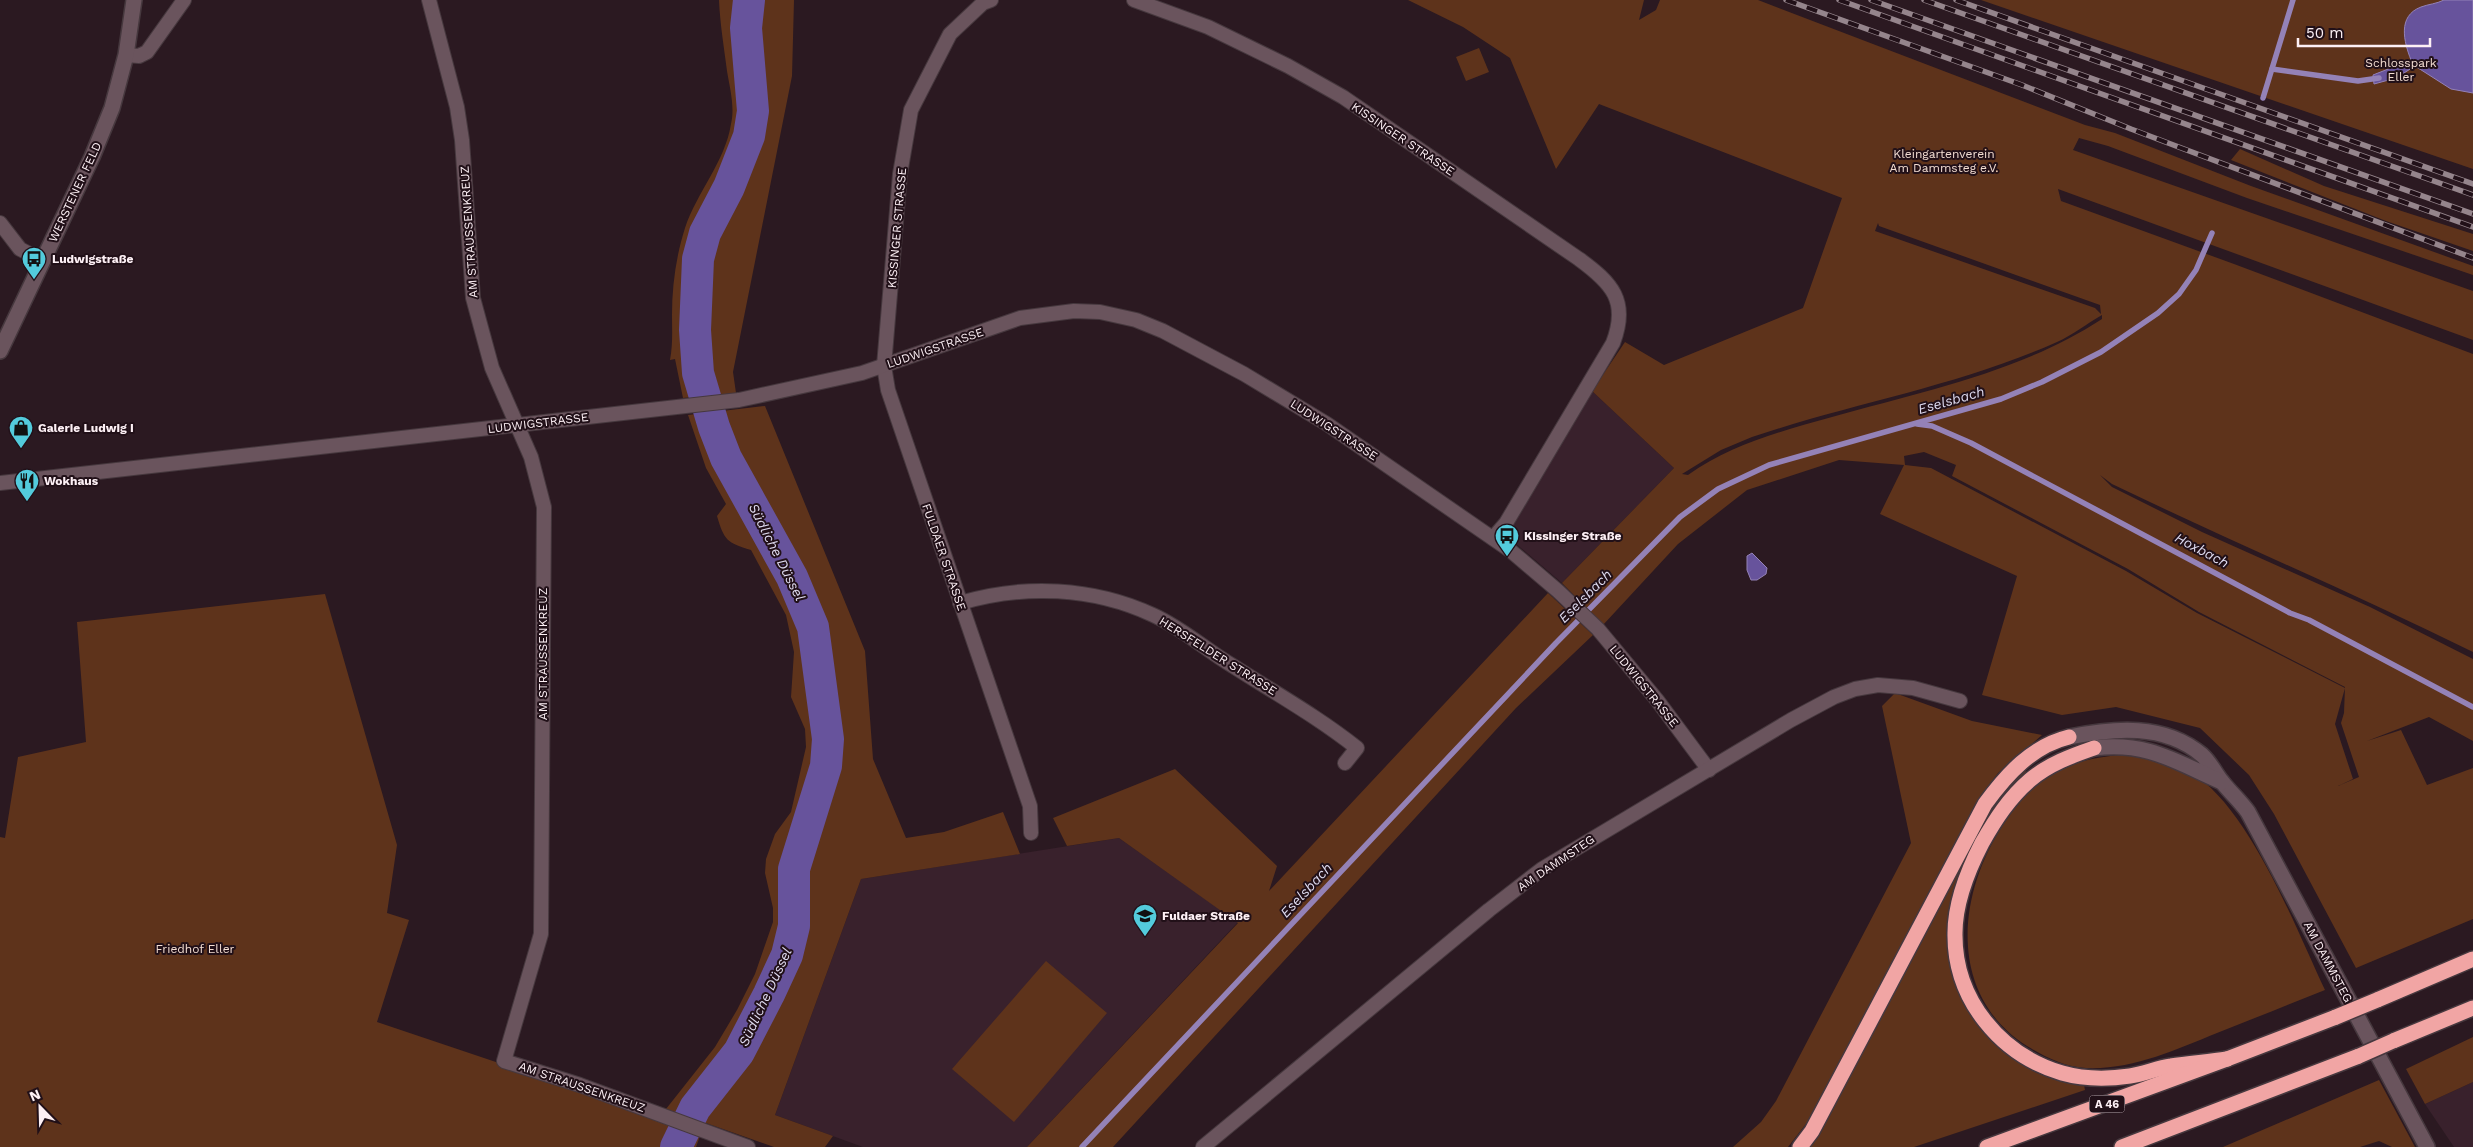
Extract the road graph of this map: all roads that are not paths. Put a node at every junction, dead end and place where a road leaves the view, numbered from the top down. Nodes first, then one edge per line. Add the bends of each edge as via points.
1 (134, 0) edge
2 (184, 0) edge
3 (429, 0) edge
4 (990, 0) edge
5 (1134, 0) edge
6 (126, 55) junction
7 (0, 223) edge
8 (43, 261) junction
9 (23, 301) junction
10 (0, 323) edge
11 (0, 351) edge
12 (884, 366) junction
13 (516, 426) junction
14 (0, 483) edge
15 (1493, 538) junction
16 (960, 603) junction
17 (1960, 701) dead end
18 (2069, 737) joint
19 (2094, 748) joint
20 (1345, 763) dead end
21 (1709, 770) junction
22 (2222, 782) junction
23 (1031, 833) dead end
24 (2473, 959) edge
25 (2473, 1008) edge
26 (2227, 1059) junction
27 (748, 1147) edge
28 (1203, 1147) edge
29 (1800, 1147) edge
30 (1986, 1147) edge
31 (2122, 1147) edge
32 (2428, 1147) edge

1 - 6 main road, WERSTENER FELD
2 - 6 street via 147,52 139,56
3 - 13 street, AM STRAUSSENKREUZ via 461,132 473,298 492,368
4 - 12 street, KISSINGER STRASSE via 950,34 911,110 899,183
5 - 15 street, KISSINGER STRASSE via 1208,27 1343,97 1607,280 1620,315 1613,343 1511,514
6 - 8 main road, WERSTENER FELD via 112,108
7 - 8 street via 20,249
8 - 9 main road, WERSTENER FELD
9 - 10 main road
9 - 11 main road, WERSTENER FELD
12 - 13 street, LUDWIGSTRASSE via 822,383 728,401
12 - 15 street, LUDWIGSTRASSE via 1032,316 1091,312 1136,320 1163,330 1307,412
12 - 16 street, FULDAER STRASSE via 888,390
13 - 14 street, LUDWIGSTRASSE
13 - 27 street, AM STRAUSSENKREUZ via 531,458 544,507 542,934 504,1061
15 - 21 street, LUDWIGSTRASSE via 1564,596 1598,629
16 - 20 street, HERSFELDER STRASSE via 1004,592 1092,594 1154,615 1342,736 1356,748
16 - 23 street, FULDAER STRASSE via 1030,806
17 - 21 street, AM DAMMSTEG via 1913,688 1878,685 1855,689 1791,720
18 - 22 main road, AM DAMMSTEG via 2125,729 2167,736 2202,756
18 - 29 highway via 2045,745 2026,758 2003,780 1986,804 1812,1131
19 - 22 main road, AM DAMMSTEG via 2129,746 2150,750 2168,755
19 - 26 highway via 2063,759 2030,780 1996,818 1980,848 1958,908 1955,934 1967,991 1981,1019 2002,1041 2030,1061 2062,1073 2080,1077 2130,1076 2169,1066
21 - 28 street, AM DAMMSTEG via 1542,869
22 - 32 main road, AM DAMMSTEG via 2248,812
24 - 26 highway, A 46, bridge
25 - 31 highway, bridge via 2359,1056
26 - 30 highway, A 46

